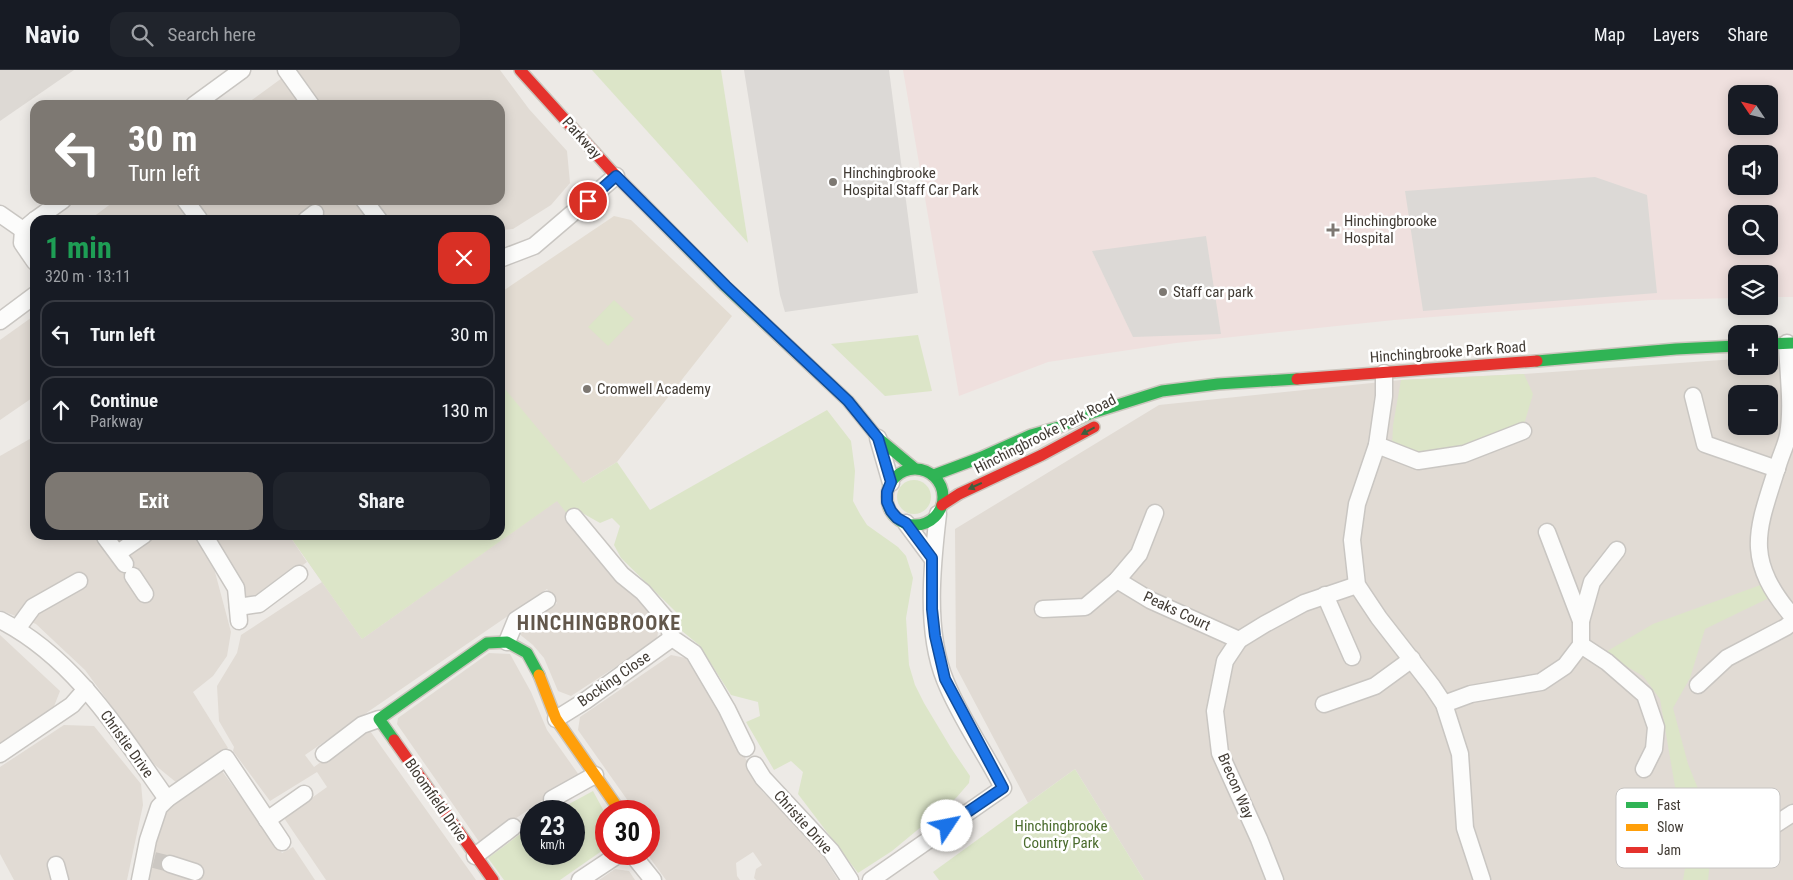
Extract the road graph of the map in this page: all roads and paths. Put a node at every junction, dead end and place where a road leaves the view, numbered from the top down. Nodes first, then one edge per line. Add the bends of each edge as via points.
1 (242, 70) edge
2 (286, 70) edge
3 (520, 70) edge
4 (201, 100) edge
5 (307, 100) edge
6 (616, 176) junction
7 (56, 205) edge
8 (191, 205) edge
9 (0, 214) edge
10 (42, 215) edge
11 (202, 215) edge
12 (30, 223) edge
13 (30, 225) edge
14 (30, 255) edge
15 (505, 256) edge
16 (30, 298) edge
17 (3, 313) edge
18 (1790, 343) edge
19 (1728, 346) edge
20 (1384, 373) junction
21 (1162, 391) junction
22 (1693, 396) dead end
23 (1523, 432) dead end
24 (1790, 435) edge
25 (878, 438) junction
26 (1376, 445) junction
27 (914, 468) junction
28 (1777, 469) junction
29 (934, 475) junction
30 (891, 482) junction
31 (940, 509) junction
32 (1155, 513) dead end
33 (574, 517) dead end
34 (906, 523) junction
35 (1547, 532) dead end
36 (107, 540) edge
37 (141, 540) edge
38 (207, 540) edge
39 (1617, 550) dead end
40 (932, 558) junction
41 (125, 564) junction
42 (300, 574) dead end
43 (1117, 580) junction
44 (79, 581) dead end
45 (1357, 585) junction
46 (145, 594) dead end
47 (1325, 595) junction
48 (547, 600) dead end
49 (1043, 610) dead end
50 (1793, 617) edge
51 (0, 620) edge
52 (1581, 621) junction
53 (1793, 621) edge
54 (17, 629) junction
55 (672, 638) junction
56 (1239, 640) junction
57 (507, 642) junction
58 (1581, 645) junction
59 (1352, 657) dead end
60 (1412, 659) junction
61 (1698, 685) dead end
62 (86, 689) junction
63 (1324, 704) dead end
64 (1444, 704) junction
65 (379, 719) junction
66 (556, 719) junction
67 (746, 748) dead end
68 (0, 754) edge
69 (324, 754) dead end
70 (756, 765) dead end
71 (1644, 769) dead end
72 (595, 775) junction
73 (304, 794) dead end
74 (167, 799) junction
75 (552, 800) dead end
76 (612, 800) edge
77 (1793, 813) edge
78 (266, 820) junction
79 (1780, 821) edge
80 (513, 826) dead end
81 (282, 842) dead end
82 (475, 856) junction
83 (156, 861) junction
84 (602, 865) edge
85 (641, 865) edge
86 (195, 872) dead end
87 (140, 880) edge
88 (493, 880) edge
89 (580, 880) edge
90 (653, 880) edge
91 (850, 880) edge
92 (870, 880) edge
93 (1275, 880) edge
94 (1482, 880) edge

1 - 4 street
2 - 5 street
3 - 6 street, Parkway
6 - 15 street via 534,246
6 - 25 street, Parkway via 848,401
7 - 10 street
8 - 11 street
9 - 12 street
13 - 14 street via 22,243
16 - 17 street
18 - 24 street
19 - 20 street, Hinchingbrooke Park Road
20 - 21 street, Hinchingbrooke Park Road
20 - 26 street via 1384,396
21 - 29 street, Hinchingbrooke Park Road via 1031,435
21 -> 31 street, Hinchingbrooke Park Road via 1042,455 959,494
22 - 28 street via 1705,444
23 - 26 street via 1464,454 1418,461
24 - 28 street
25 - 27 street, Parkway
25 - 30 street, Parkway
26 - 45 street via 1357,504 1352,540
27 - 29 street
27 - 30 street via 905,470
28 - 50 street via 1758,543 1761,564 1770,584
29 - 31 street via 943,494
30 - 34 street via 887,502 897,518
31 - 34 street via 923,524
31 - 40 street
32 - 43 street via 1139,554
33 - 55 street via 622,575 644,592 666,618
34 - 40 street
35 - 52 street
36 - 41 street
37 - 41 street
38 - 42 street via 236,588 238,614 259,604
39 - 52 street via 1592,582
40 - 92 street via 932,609 945,679 1003,788
41 - 46 street
43 - 49 street via 1085,607
43 - 56 street, Peaks Court via 1150,600
44 - 54 street via 33,607
45 - 47 street, Brecon Way
45 - 60 street
47 - 56 street, Brecon Way via 1304,603
47 - 59 street
48 - 57 street via 516,620
51 - 54 street, Christie Drive
52 - 58 street
53 - 61 street via 1727,658
54 - 62 street, Christie Drive via 48,651
55 - 66 street, Bocking Close
55 - 67 street via 694,653
56 - 93 street, Brecon Way via 1225,661 1215,711 1220,753 1260,839
57 - 65 street via 486,643
57 - 66 street via 527,653
58 - 64 street via 1565,666 1541,682 1471,694
58 - 71 street via 1644,695 1656,726 1654,749
60 - 63 street via 1375,686
60 - 64 street
62 - 68 street via 72,705
62 - 74 street, Christie Drive
64 - 94 street via 1460,754 1465,828
65 - 69 street via 362,725
65 - 82 street, Bloomfield Drive
66 - 72 street
70 - 91 street, Christie Drive via 763,778 831,851
72 - 75 street
72 - 76 street
73 - 78 street
74 - 78 street via 226,758
74 - 83 street via 159,808 148,840
77 - 79 street
78 - 81 street
80 - 82 street
82 - 88 street, Bloomfield Drive
83 - 86 street
83 - 87 street
84 - 89 street
85 - 90 street

